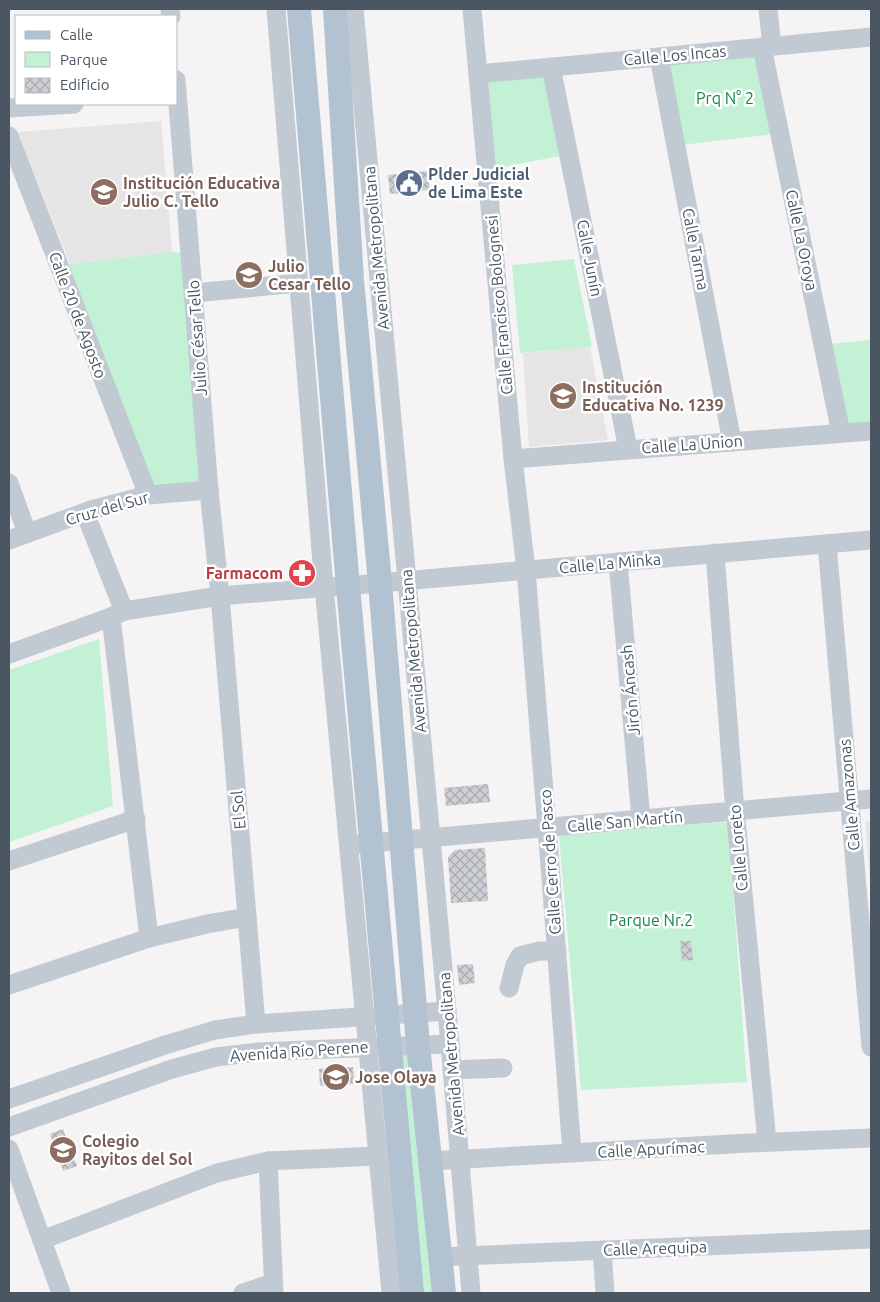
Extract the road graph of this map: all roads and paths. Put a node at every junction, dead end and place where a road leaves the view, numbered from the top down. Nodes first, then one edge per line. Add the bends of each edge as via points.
1 (276, 9) edge
2 (299, 9) edge
3 (335, 9) edge
4 (354, 9) edge
5 (472, 9) edge
6 (768, 9) edge
7 (871, 37) edge
8 (767, 47) junction
9 (659, 57) junction
10 (551, 67) junction
11 (478, 74) junction
12 (178, 103) edge
13 (58, 105) edge
14 (9, 108) edge
15 (9, 136) edge
16 (299, 283) junction
17 (194, 293) junction
18 (871, 431) edge
19 (841, 433) junction
20 (732, 442) junction
21 (628, 449) junction
22 (513, 459) junction
23 (9, 484) edge
24 (209, 490) junction
25 (148, 495) junction
26 (85, 513) junction
27 (27, 533) junction
28 (9, 540) edge
29 (871, 540) edge
30 (827, 544) junction
31 (715, 553) junction
32 (618, 562) junction
33 (526, 570) junction
34 (407, 580) junction
35 (380, 583) junction
36 (348, 586) junction
37 (324, 587) junction
38 (220, 596) junction
39 (118, 614) junction
40 (9, 654) edge
41 (871, 799) edge
42 (850, 801) junction
43 (735, 811) junction
44 (136, 819) junction
45 (642, 819) junction
46 (547, 827) junction
47 (431, 837) junction
48 (401, 840) junction
49 (371, 843) junction
50 (348, 845) junction
51 (9, 861) edge
52 (247, 917) junction
53 (149, 938) junction
54 (557, 951) junction
55 (9, 985) edge
56 (509, 988) dead end
57 (447, 1011) junction
58 (415, 1014) junction
59 (376, 1017) junction
60 (256, 1024) junction
61 (450, 1044) junction
62 (418, 1045) junction
63 (378, 1047) junction
64 (871, 1047) edge
65 (503, 1068) dead end
66 (452, 1070) junction
67 (9, 1099) edge
68 (9, 1127) edge
69 (871, 1138) edge
70 (766, 1142) junction
71 (9, 1149) edge
72 (572, 1153) junction
73 (378, 1156) junction
74 (460, 1160) junction
75 (268, 1161) junction
76 (430, 1161) junction
77 (871, 1239) edge
78 (42, 1240) junction
79 (602, 1250) junction
80 (468, 1256) junction
81 (439, 1257) junction
82 (273, 1288) edge
83 (61, 1293) edge
84 (243, 1293) edge
85 (391, 1293) edge
86 (412, 1293) edge
87 (444, 1293) edge
88 (471, 1293) edge
89 (605, 1293) edge

1 - 16 street
2 - 36 main road
3 - 35 main road, Avenida Metropolitana via 352,280
4 - 34 street, Avenida Metropolitana
5 - 11 street, Calle Francisco Bolognesi
6 - 8 street, Calle La Oroya
7 - 8 street, Calle Los Incas
8 - 9 street, Calle Los Incas
8 - 19 street, Calle La Oroya
9 - 10 street, Calle Los Incas
9 - 20 street, Calle Tarma
10 - 11 street, Calle Los Incas
10 - 21 street, Calle Junín
11 - 22 street, Calle Francisco Bolognesi
12 - 17 street, Julio César Tello
13 - 14 street
15 - 25 street, Calle 20 de Agosto
16 - 17 street
16 - 37 street
17 - 24 street, Julio César Tello
18 - 19 street, Calle La Union
19 - 20 street, Calle La Union
20 - 21 street, Calle La Union
21 - 22 street, Calle La Union
22 - 33 street, Calle Francisco Bolognesi
23 - 27 street
24 - 25 street, Cruz del Sur
24 - 38 street, Julio César Tello
25 - 26 street, Cruz del Sur
26 - 27 street, Cruz del Sur
26 - 39 street
27 - 28 street, Cruz del Sur
29 - 30 street, Calle La Minka
30 - 31 street, Calle La Minka
30 - 42 street, Calle Amazonas
31 - 32 street, Calle La Minka
31 - 43 street, Calle Loreto
32 - 33 street, Calle La Minka
32 - 45 street, Jirón Áncash
33 - 34 street, Calle La Minka
33 - 46 street, Calle Cerro de Pasco
34 - 35 street, Calle La Minka
34 - 47 street, Avenida Metropolitana
35 - 36 street, Calle La Minka
35 - 48 main road, Avenida Metropolitana
36 - 37 street, Calle La Minka
36 - 49 main road
37 - 38 street, Calle La Minka
37 - 50 street
38 - 39 street, Calle La Minka
38 - 52 street, El Sol
39 - 40 street, Calle La Minka
39 - 44 street
41 - 42 street, Calle San Martín
42 - 43 street, Calle San Martín
42 - 64 street, Calle Amazonas
43 - 45 street, Calle San Martín
43 - 70 street, Calle Loreto
44 - 51 street
44 - 53 street
45 - 46 street, Calle San Martín
46 - 47 street, Calle San Martín
46 - 54 street, Calle Cerro de Pasco
47 - 48 street, Calle San Martín
47 - 57 street, Avenida Metropolitana
48 - 49 street, Calle San Martín
48 - 58 main road, Avenida Metropolitana
49 - 50 street, Calle San Martín
49 - 59 main road
50 - 59 street
52 - 53 street
52 - 60 street, El Sol
53 - 55 street
54 - 56 street via 520,956 514,965
54 - 72 street, Calle Cerro de Pasco
57 - 58 street, Avenida Río Perene
57 - 61 street, Avenida Metropolitana
58 - 59 street, Avenida Río Perene
58 - 62 main road, Avenida Metropolitana
59 - 60 street, Avenida Río Perene
59 - 63 main road
60 - 67 street, Avenida Río Perene via 190,1036
61 - 62 street, Avenida Río Perene
61 - 66 street, Avenida Metropolitana
62 - 63 street, Avenida Río Perene
62 - 76 main road, Avenida Metropolitana
63 - 68 street, Avenida Río Perene via 216,1057 172,1069
63 - 73 street
63 - 86 main road
65 - 66 street
66 - 74 street, Avenida Metropolitana
69 - 70 street, Calle Apurímac
70 - 72 street, Calle Apurímac
71 - 78 street
72 - 74 street, Calle Apurímac
73 - 75 street
73 - 85 street
74 - 76 street, Calle Apurímac
74 - 80 street, Avenida Metropolitana
75 - 78 street via 217,1173
75 - 82 street
76 - 81 main road, Avenida Metropolitana
77 - 79 street, Calle Arequipa
78 - 83 street
79 - 80 street, Calle Arequipa
79 - 89 street
80 - 81 street, Calle Arequipa
80 - 88 street, Avenida Metropolitana
81 - 87 main road, Avenida Metropolitana
82 - 84 street

